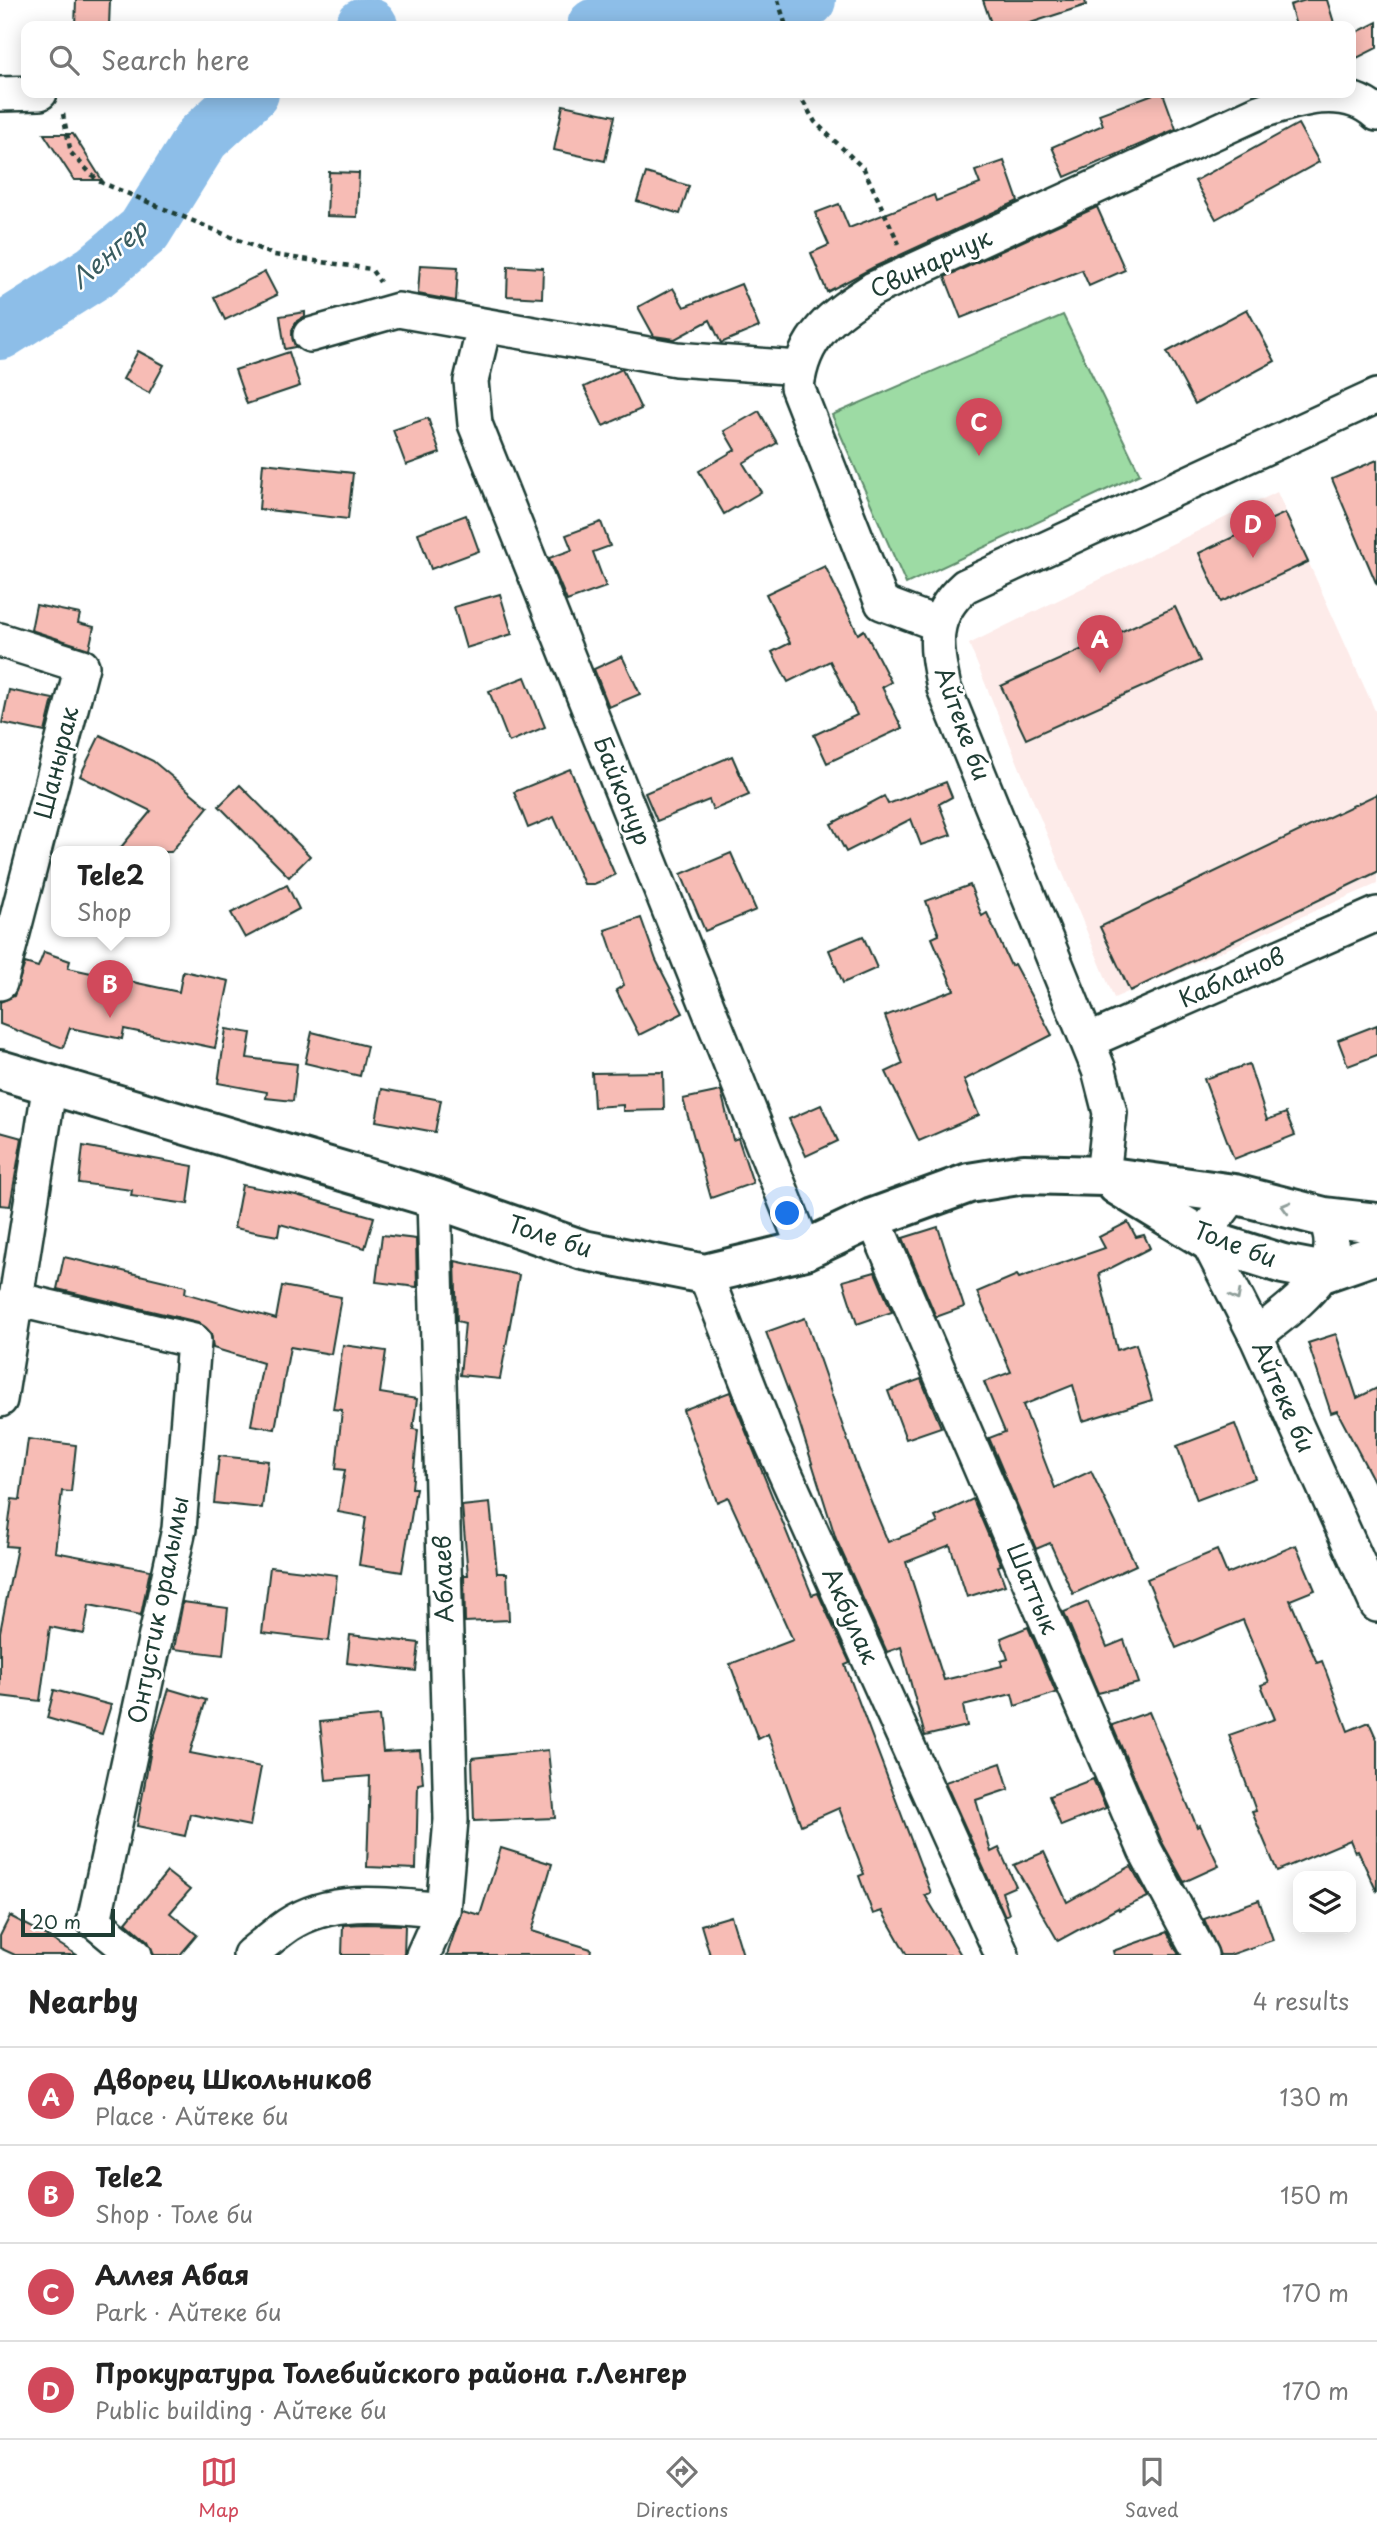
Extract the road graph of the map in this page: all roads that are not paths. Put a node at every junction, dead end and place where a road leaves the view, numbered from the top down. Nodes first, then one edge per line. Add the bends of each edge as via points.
1 (0, 94) edge
2 (21, 96) edge
3 (1302, 98) edge
4 (1342, 98) edge
5 (1377, 114) edge
6 (484, 327) junction
7 (310, 335) dead end
8 (799, 368) junction
9 (1377, 396) edge
10 (938, 624) junction
11 (0, 640) edge
12 (1377, 914) edge
13 (0, 983) edge
14 (1088, 1041) junction
15 (0, 1070) edge
16 (50, 1083) junction
17 (1103, 1176) junction
18 (1234, 1194) junction
19 (434, 1198) junction
20 (1324, 1217) junction
21 (873, 1218) junction
22 (1377, 1223) edge
23 (1207, 1240) junction
24 (805, 1250) junction
25 (1377, 1254) edge
26 (1325, 1272) junction
27 (705, 1274) junction
28 (15, 1299) junction
29 (1256, 1336) junction
30 (0, 1400) edge
31 (1374, 1588) edge
32 (443, 1910) junction
33 (135, 1955) edge
34 (250, 1955) edge
35 (423, 1955) edge
36 (1002, 1955) edge
37 (1201, 1955) edge

1 - 2 street
3 - 8 street, Свинарчук via 1259,112 873,289 834,315 809,343
4 - 5 street, Свинарчук
6 - 7 street via 398,310
6 - 8 street via 676,359
6 - 24 street, Байконур via 471,381 475,424
8 - 10 street via 797,387 882,603
9 - 10 street via 965,586 947,602
10 - 14 street, Айтеке би via 944,688
11 - 13 street, Шанырак via 82,666
12 - 14 street, Кабланов
14 - 17 street, Айтеке би via 1110,1113
15 - 16 main road, Толе би
16 - 19 main road, Толе би
16 - 28 street
17 - 18 main road, Толе би
17 - 21 main road, Толе би via 1024,1174 969,1183
17 - 23 main road, Толе би
20 -> 18 main road, Толе би
18 - 23 street via 1212,1223
19 - 27 main road, Толе би via 583,1250
19 - 32 street, Аблаев via 451,1820
20 - 22 main road, Толе би
20 - 26 street via 1332,1232
21 - 24 main road, Толе би
21 - 37 street, Шаттык via 1145,1850
23 - 26 main road, Толе би
23 -> 29 street, Айтеке би
24 - 27 main road, Толе би
25 - 26 main road, Толе би
26 - 29 street
27 - 36 street, Акбулак via 768,1435
28 - 30 street
28 - 33 street, Онтустик оралымы via 194,1341 179,1529 94,1921
29 - 31 street, Айтеке би
32 - 34 street via 360,1904 314,1913 290,1924
32 - 35 street, Аблаев

